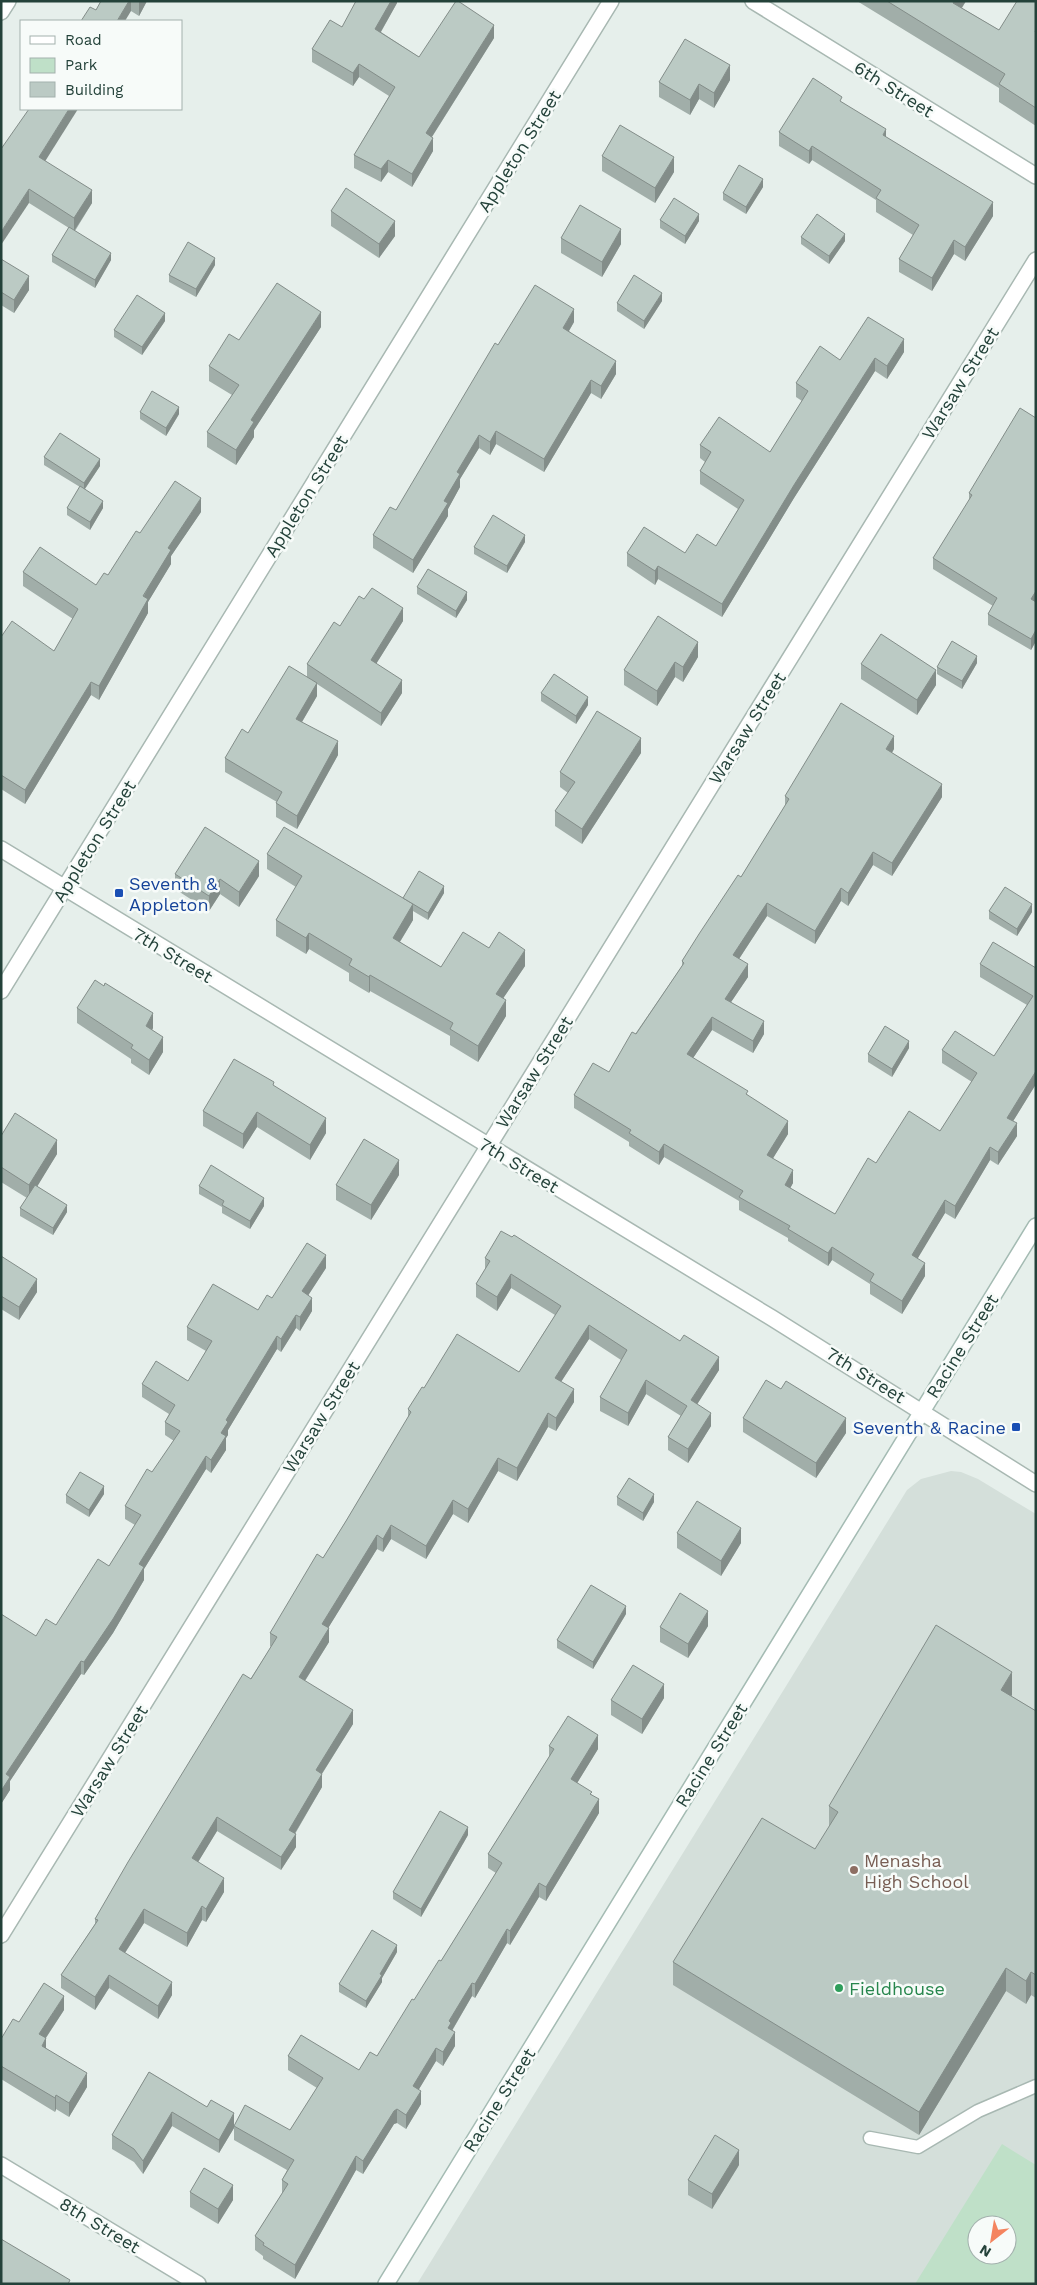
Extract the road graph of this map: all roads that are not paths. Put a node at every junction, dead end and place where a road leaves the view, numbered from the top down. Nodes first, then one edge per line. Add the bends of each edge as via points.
1 (8, 1) edge
2 (611, 1) edge
3 (753, 1) edge
4 (1, 12) edge
5 (1036, 176) edge
6 (1036, 260) edge
7 (1, 849) edge
8 (64, 888) junction
9 (1, 990) edge
10 (488, 1146) junction
11 (1036, 1226) edge
12 (922, 1410) junction
13 (1036, 1484) edge
14 (1, 1936) edge
15 (1036, 2086) edge
16 (870, 2138) dead end
17 (1, 2165) edge
18 (198, 2284) edge
19 (386, 2284) edge

1 - 4 street
2 - 8 street, Appleton Street
3 - 5 street, 6th Street
6 - 10 street, Warsaw Street
7 - 8 street, 7th Street
8 - 9 street, Appleton Street
8 - 10 street, 7th Street
10 - 12 street, 7th Street
10 - 14 street, Warsaw Street
11 - 12 street, Racine Street
12 - 13 street, 7th Street
12 - 19 street, Racine Street
15 - 16 lane via 978,2111 918,2146
17 - 18 street, 8th Street

